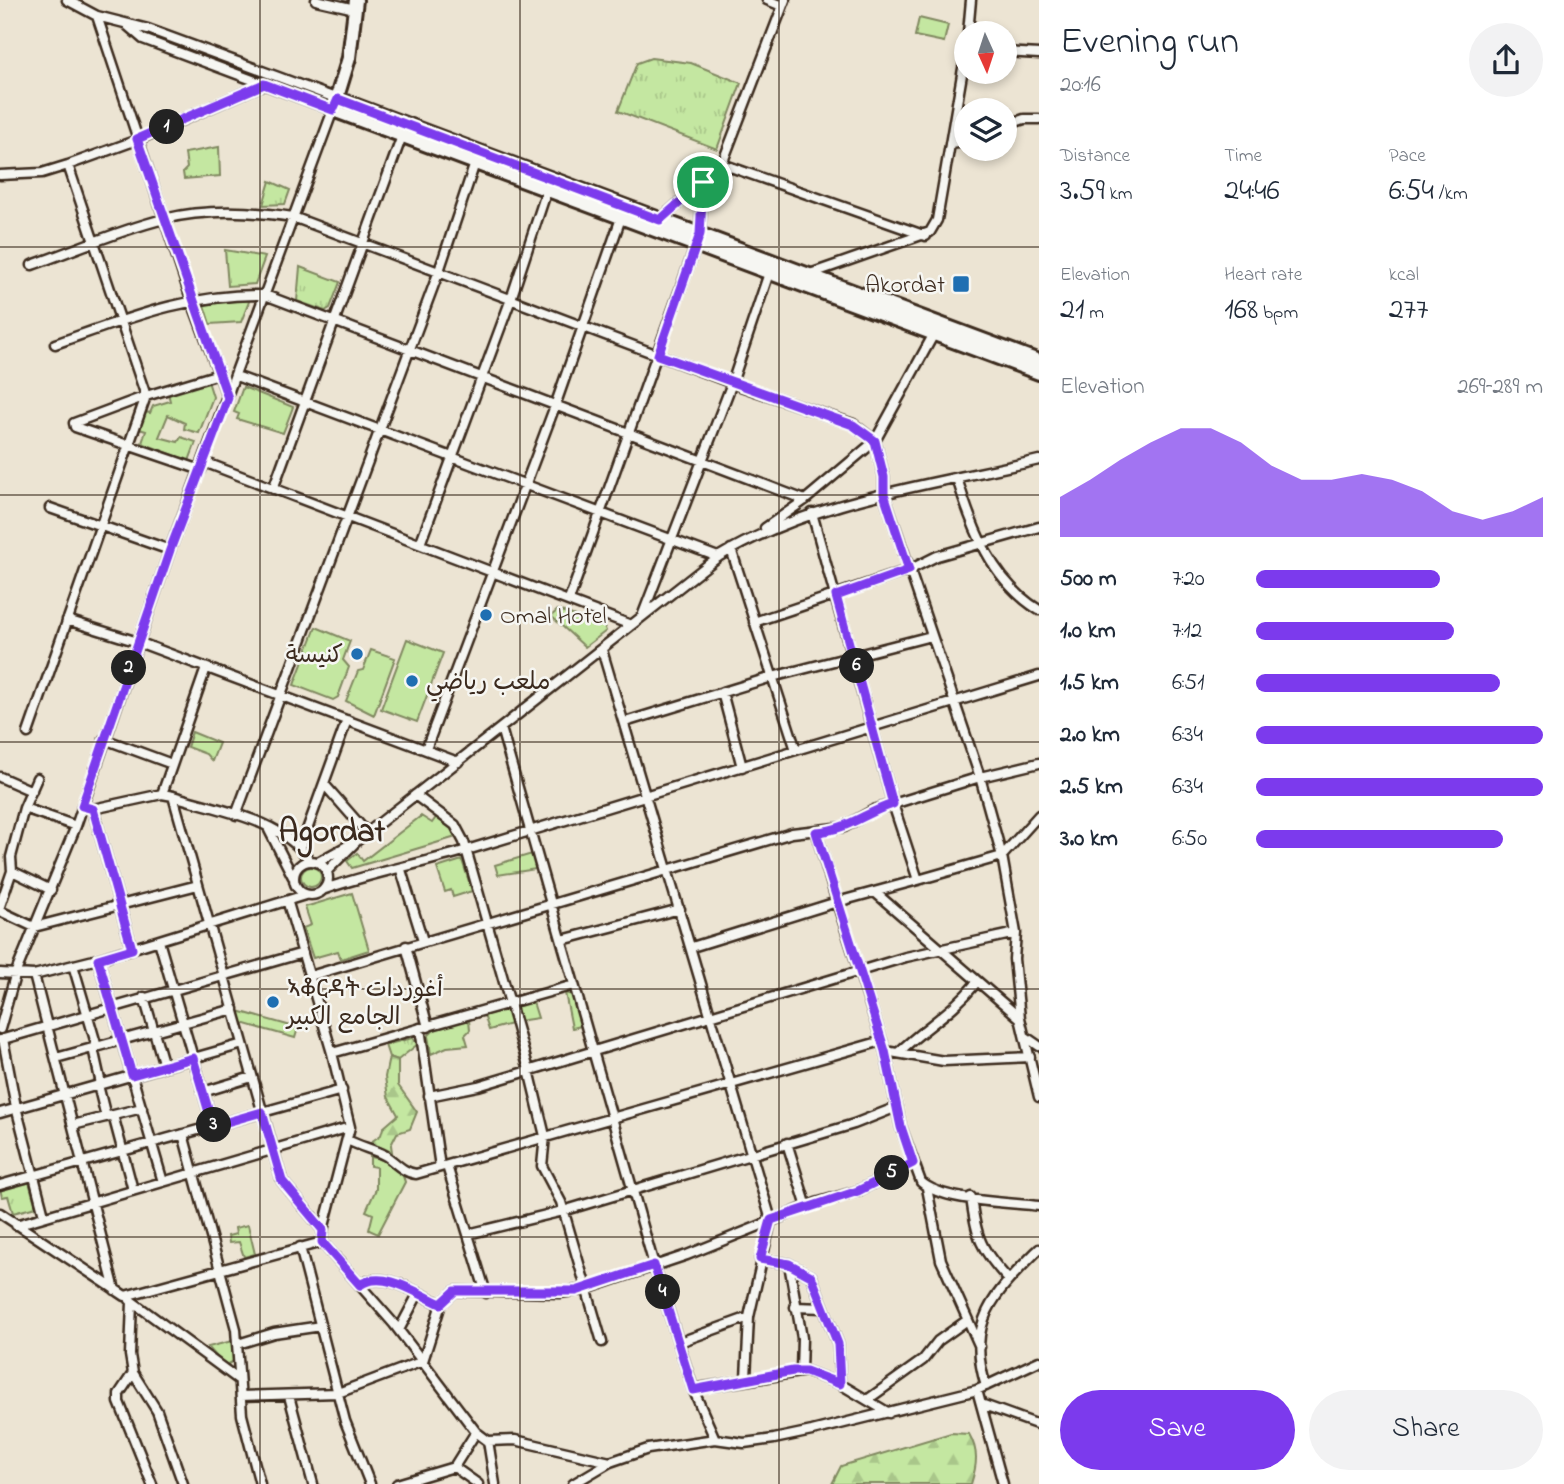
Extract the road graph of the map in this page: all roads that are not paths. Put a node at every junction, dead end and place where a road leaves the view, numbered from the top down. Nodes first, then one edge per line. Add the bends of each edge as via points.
1 (67, 0) edge
2 (316, 0) edge
3 (767, 0) edge
4 (971, 0) edge
5 (783, 3) edge
6 (356, 5) edge
7 (97, 16) junction
8 (969, 21) edge
9 (128, 26) junction
10 (1017, 53) edge
11 (1039, 54) edge
12 (264, 84) junction
13 (960, 84) edge
14 (335, 104) junction
15 (1039, 119) edge
16 (1017, 121) edge
17 (402, 136) junction
18 (137, 139) junction
19 (950, 144) junction
20 (954, 144) edge
21 (475, 163) junction
22 (722, 164) junction
23 (68, 165) junction
24 (0, 175) edge
25 (703, 182) junction
26 (547, 190) junction
27 (166, 218) junction
28 (293, 218) junction
29 (621, 218) junction
30 (660, 220) junction
31 (700, 234) junction
32 (926, 236) junction
33 (95, 243) junction
34 (365, 243) junction
35 (695, 247) junction
36 (32, 265) dead end
37 (439, 271) junction
38 (769, 274) junction
39 (810, 274) junction
40 (265, 295) junction
41 (191, 299) junction
42 (511, 299) junction
43 (119, 321) junction
44 (334, 322) junction
45 (584, 327) junction
46 (936, 330) junction
47 (55, 344) dead end
48 (409, 351) junction
49 (658, 355) junction
50 (1039, 361) edge
51 (1039, 373) edge
52 (219, 374) junction
53 (236, 376) junction
54 (481, 378) junction
55 (732, 383) junction
56 (146, 396) junction
57 (228, 398) junction
58 (306, 404) junction
59 (555, 406) junction
60 (379, 431) junction
61 (629, 434) junction
62 (875, 441) junction
63 (127, 447) junction
64 (452, 458) junction
65 (1039, 460) edge
66 (702, 461) junction
67 (203, 466) junction
68 (957, 478) junction
69 (526, 486) junction
70 (273, 489) junction
71 (884, 494) junction
72 (805, 499) junction
73 (50, 508) dead end
74 (599, 513) junction
75 (812, 513) junction
76 (347, 518) junction
77 (100, 527) junction
78 (1039, 527) edge
79 (752, 537) junction
80 (672, 541) junction
81 (420, 544) junction
82 (981, 544) junction
83 (732, 549) junction
84 (170, 550) junction
85 (718, 557) junction
86 (909, 570) junction
87 (494, 572) junction
88 (836, 596) junction
89 (569, 600) junction
90 (1039, 610) edge
91 (642, 617) junction
92 (67, 620) junction
93 (754, 622) junction
94 (631, 625) junction
95 (931, 636) junction
96 (138, 642) junction
97 (602, 650) junction
98 (855, 658) junction
99 (206, 668) junction
100 (1039, 676) edge
101 (772, 677) junction
102 (722, 692) junction
103 (280, 695) junction
104 (953, 702) junction
105 (347, 720) junction
106 (625, 722) junction
107 (501, 728) junction
108 (872, 728) junction
109 (28, 733) dead end
110 (104, 739) junction
111 (426, 749) junction
112 (796, 750) junction
113 (458, 762) junction
114 (1039, 763) edge
115 (172, 764) junction
116 (742, 767) junction
117 (980, 777) junction
118 (0, 778) edge
119 (37, 778) dead end
120 (324, 784) junction
121 (32, 791) junction
122 (162, 793) junction
123 (646, 793) junction
124 (415, 795) junction
125 (173, 796) junction
126 (893, 804) junction
127 (82, 806) junction
128 (24, 808) junction
129 (93, 809) junction
130 (236, 815) junction
131 (1039, 815) edge
132 (76, 826) junction
133 (268, 827) junction
134 (531, 830) junction
135 (816, 832) junction
136 (367, 833) junction
137 (358, 840) junction
138 (300, 849) junction
139 (466, 850) junction
140 (1002, 856) junction
141 (314, 862) junction
142 (668, 869) junction
143 (401, 870) junction
144 (12, 871) junction
145 (327, 872) junction
146 (293, 878) junction
147 (352, 879) junction
148 (918, 880) junction
149 (198, 885) junction
150 (325, 889) junction
151 (51, 890) junction
152 (877, 894) junction
153 (305, 895) junction
154 (551, 902) junction
155 (837, 902) junction
156 (288, 903) junction
157 (121, 907) junction
158 (0, 908) edge
159 (680, 909) junction
160 (485, 922) junction
161 (210, 926) junction
162 (34, 927) junction
163 (1016, 933) junction
164 (562, 940) junction
165 (159, 941) junction
166 (424, 941) junction
167 (406, 946) junction
168 (692, 947) junction
169 (132, 949) junction
170 (944, 949) junction
171 (303, 953) junction
172 (98, 959) junction
173 (73, 965) junction
174 (16, 972) junction
175 (860, 972) junction
176 (0, 973) edge
177 (34, 975) junction
178 (223, 975) junction
179 (310, 976) junction
180 (976, 982) junction
181 (575, 985) junction
182 (173, 988) junction
183 (144, 997) junction
184 (509, 1002) junction
185 (113, 1006) junction
186 (234, 1009) junction
187 (87, 1014) junction
188 (713, 1016) junction
189 (1020, 1018) junction
190 (183, 1022) junction
191 (48, 1025) junction
192 (424, 1027) junction
193 (0, 1029) edge
194 (154, 1030) junction
195 (1026, 1037) junction
196 (122, 1039) junction
197 (2, 1040) edge
198 (882, 1041) junction
199 (243, 1044) junction
200 (1039, 1046) edge
201 (95, 1047) junction
202 (593, 1051) junction
203 (885, 1051) junction
204 (899, 1052) junction
205 (332, 1053) junction
206 (1030, 1057) junction
207 (57, 1058) junction
208 (193, 1058) junction
209 (164, 1066) junction
210 (529, 1070) junction
211 (132, 1075) junction
212 (252, 1077) junction
213 (100, 1085) junction
214 (730, 1085) junction
215 (342, 1090) junction
216 (203, 1092) junction
217 (66, 1094) junction
218 (429, 1096) junction
219 (1039, 1097) edge
220 (16, 1107) junction
221 (897, 1107) junction
222 (142, 1108) junction
223 (262, 1112) junction
224 (0, 1113) edge
225 (109, 1116) junction
226 (612, 1117) junction
227 (73, 1125) junction
228 (213, 1126) junction
229 (350, 1127) junction
230 (183, 1134) junction
231 (545, 1136) junction
232 (348, 1140) junction
233 (152, 1143) junction
234 (788, 1143) junction
235 (272, 1150) junction
236 (123, 1151) junction
237 (752, 1153) junction
238 (82, 1162) junction
239 (913, 1163) junction
240 (443, 1166) junction
241 (194, 1173) junction
242 (34, 1176) junction
243 (163, 1182) junction
244 (0, 1185) edge
245 (928, 1188) junction
246 (133, 1190) junction
247 (634, 1190) junction
248 (971, 1197) junction
249 (93, 1202) junction
250 (1039, 1206) edge
251 (807, 1207) junction
252 (563, 1211) junction
253 (0, 1213) edge
254 (44, 1215) junction
255 (771, 1220) junction
256 (16, 1225) junction
257 (323, 1230) junction
258 (468, 1234) junction
259 (322, 1242) junction
260 (300, 1247) junction
261 (1039, 1249) edge
262 (760, 1259) junction
263 (789, 1264) junction
264 (654, 1265) junction
265 (220, 1269) junction
266 (1009, 1280) junction
267 (360, 1285) junction
268 (586, 1289) junction
269 (115, 1290) junction
270 (486, 1293) junction
271 (418, 1294) junction
272 (129, 1299) junction
273 (441, 1304) junction
274 (795, 1307) junction
275 (823, 1308) junction
276 (749, 1317) junction
277 (966, 1321) junction
278 (321, 1326) junction
279 (399, 1330) junction
280 (602, 1342) dead end
281 (680, 1342) junction
282 (238, 1344) junction
283 (980, 1347) junction
284 (1039, 1361) edge
285 (423, 1362) junction
286 (801, 1371) junction
287 (134, 1373) junction
288 (746, 1378) junction
289 (239, 1380) junction
290 (840, 1384) junction
291 (986, 1386) junction
292 (693, 1390) junction
293 (977, 1390) junction
294 (338, 1393) junction
295 (241, 1395) junction
296 (289, 1396) junction
297 (867, 1400) junction
298 (981, 1404) junction
299 (889, 1413) junction
300 (1039, 1425) edge
301 (476, 1432) junction
302 (715, 1439) junction
303 (488, 1441) junction
304 (610, 1462) junction
305 (454, 1467) junction
306 (152, 1484) edge
307 (183, 1484) edge
308 (260, 1484) edge
309 (313, 1484) edge
310 (370, 1484) edge
311 (397, 1484) edge
312 (478, 1484) edge
313 (495, 1484) edge
314 (573, 1484) edge
315 (1003, 1484) edge

1 - 7 street
2 - 6 street
3 - 5 street
4 - 8 street
5 - 22 street
6 - 14 main road via 349,58
7 - 9 street
7 - 18 street
9 - 12 street via 144,39
9 - 14 street via 148,29
10 - 11 street
12 - 14 street
12 - 18 street
13 - 19 street
14 - 17 main road
14 - 28 street
14 - 30 main road
15 - 16 street
17 - 21 main road
17 - 34 street
18 - 23 street
18 - 27 street
19 - 20 street
19 - 32 street via 937,220
21 - 26 main road
21 - 37 street
22 - 25 street
22 - 32 street
23 - 24 street via 42,173
23 - 33 street
25 - 30 street
25 - 31 street
26 - 29 main road
26 - 42 street
27 - 28 street via 231,213
27 - 33 street
27 - 41 street
28 - 34 street
28 - 40 street
29 - 35 main road
29 - 45 street
30 - 31 main road
31 - 35 street
31 - 39 main road
32 - 39 street
33 - 36 street
33 - 43 street
34 - 37 street
34 - 44 street
35 - 38 main road
35 - 49 street
37 - 42 street
37 - 48 street
38 - 46 main road
38 - 55 street
39 - 46 main road
40 - 41 street
40 - 44 street
40 - 53 street
41 - 43 street
41 - 52 street
42 - 45 street
42 - 54 street
43 - 47 street
43 - 56 street
44 - 48 street
44 - 58 street
45 - 49 street
45 - 59 street
46 - 50 main road
46 - 51 main road
46 - 62 street
48 - 54 street
48 - 60 street
49 - 55 street
49 - 61 street
52 - 56 street
52 - 57 street
53 - 57 street
53 - 58 street
54 - 59 street
54 - 64 street
55 - 62 street via 853,425
55 - 66 street
56 - 63 street
56 - 63 street via 74,424
57 - 67 street
58 - 60 street
58 - 70 street
59 - 61 street
59 - 69 street
60 - 64 street
60 - 76 street
61 - 66 street
61 - 74 street
62 - 71 street
62 - 72 street
63 - 67 street
63 - 77 street
64 - 69 street
64 - 81 street
65 - 68 street
66 - 72 street
66 - 80 street
67 - 70 street
67 - 84 street
68 - 71 street
68 - 82 street
69 - 74 street
69 - 87 street
70 - 76 street
71 - 75 street
71 - 86 street
72 - 79 street
73 - 77 street
74 - 80 street
74 - 89 street
75 - 79 street
75 - 88 street
76 - 81 street
76 - 103 street
77 - 84 street
77 - 92 street
78 - 82 street
79 - 83 street
80 - 85 street
80 - 91 street
81 - 87 street
82 - 86 street via 937,556
82 - 90 street via 1010,585
83 - 85 street
83 - 93 street
84 - 96 street
85 - 91 street
86 - 88 street
86 - 95 street
87 - 89 street
87 - 111 street
88 - 93 street
88 - 98 street
89 - 94 street
91 - 94 street
92 - 96 street
92 - 109 street
93 - 101 street
94 - 97 street
95 - 98 street
95 - 104 street
96 - 99 street
96 - 110 street
97 - 106 street
97 - 107 street
98 - 101 street
98 - 108 street
99 - 103 street
99 - 115 street
100 - 104 street
101 - 102 street
101 - 112 street
102 - 106 street
102 - 116 street
103 - 105 street
103 - 130 street
104 - 108 street
104 - 117 street
105 - 111 street
105 - 120 street
106 - 123 street
107 - 113 street
107 - 134 street
108 - 112 street
108 - 126 street
110 - 115 street
110 - 127 street
111 - 113 street
112 - 116 street
113 - 124 street
114 - 117 street
115 - 122 street
116 - 123 street
117 - 126 street
117 - 140 street
118 - 121 street
119 - 121 street
120 - 136 street
120 - 138 street
121 - 128 street
122 - 125 street
122 - 129 street
123 - 134 street
123 - 142 street
124 - 136 street
124 - 139 street via 455,825
125 - 130 street
125 - 149 street
126 - 135 street via 849,825
126 - 148 street
127 - 129 street
127 - 132 street
128 - 132 street
128 - 144 street via 11,857
129 - 157 street
130 - 133 street
131 - 140 street
132 - 151 street
133 - 138 street
133 - 146 street
134 - 139 street
134 - 154 street
135 - 142 street via 792,833
135 - 155 street
136 - 137 street
137 - 141 street
137 - 145 street
138 - 141 street
139 - 143 street
139 - 160 street
140 - 148 street
140 - 163 street
141 - 145 street
141 - 146 street via 301,863
142 - 154 street
142 - 159 street
143 - 147 street
143 - 166 street
144 - 151 street
144 - 158 street
145 - 147 street
145 - 150 street
146 - 153 street
147 - 150 street
148 - 152 street
149 - 157 street
149 - 161 street
150 - 153 street
151 - 162 street
152 - 155 street
152 - 170 street
153 - 156 street
154 - 160 street
154 - 164 street
155 - 168 street
155 - 175 street
156 - 161 street
156 - 171 street
157 - 162 street
157 - 169 street
158 - 162 street
159 - 164 street
159 - 168 street
160 - 166 street
160 - 184 street
161 - 165 street
161 - 178 street
162 - 174 street
163 - 170 street
163 - 189 street
164 - 181 street
165 - 169 street
165 - 182 street
166 - 167 street
167 - 179 street
167 - 192 street
168 - 188 street
169 - 172 street
170 - 175 street
170 - 180 street
171 - 178 street
171 - 179 street
172 - 173 street
172 - 185 street
173 - 177 street
173 - 187 street
174 - 176 street
174 - 177 street
174 - 193 street
175 - 188 street
175 - 198 street
177 - 191 street
178 - 182 street
178 - 186 street
179 - 205 street
180 - 189 street
180 - 204 street via 955,1009 929,1024
181 - 184 street
181 - 202 street
182 - 183 street
182 - 190 street
183 - 185 street
183 - 194 street
184 - 192 street
184 - 210 street
185 - 187 street
185 - 196 street
186 - 190 street
186 - 199 street
187 - 191 street
187 - 201 street
188 - 202 street
188 - 214 street
189 - 195 street
190 - 194 street
190 - 208 street
191 - 197 street
191 - 207 street
192 - 205 street
192 - 218 street
194 - 196 street
194 - 209 street
195 - 200 street
195 - 206 street
196 - 201 street
196 - 211 street
197 - 220 street
198 - 203 street
198 - 214 street
199 - 208 street
199 - 212 street
201 - 207 street
201 - 213 street
202 - 210 street
202 - 226 street
203 - 204 street
203 - 221 street
204 - 206 street via 944,1061
205 - 215 street
206 - 219 street
207 - 217 street
208 - 209 street
208 - 216 street
209 - 211 street
210 - 218 street
210 - 231 street
211 - 213 street
211 - 222 street
212 - 216 street
212 - 223 street
213 - 217 street
213 - 225 street
214 - 226 street
214 - 237 street
215 - 223 street
215 - 229 street
216 - 228 street
217 - 220 street
217 - 227 street
218 - 240 street
220 - 224 street
220 - 242 street
221 - 234 street
221 - 239 street
222 - 225 street
222 - 233 street
223 - 228 street
223 - 235 street
225 - 227 street
225 - 236 street
226 - 231 street
226 - 247 street
227 - 238 street
228 - 230 street
229 - 232 street
229 - 235 street
230 - 233 street
230 - 241 street
231 - 240 street
231 - 252 street via 542,1166
232 - 240 street via 383,1154 410,1174
232 - 257 street
233 - 236 street
233 - 243 street
234 - 237 street
234 - 251 street
235 - 241 street
235 - 257 street via 282,1181
236 - 238 street
236 - 246 street
237 - 247 street
237 - 255 street
238 - 242 street
238 - 249 street
239 - 245 street
239 - 251 street via 858,1191
240 - 258 street
241 - 243 street
241 - 265 street
242 - 244 street
242 - 254 street
243 - 246 street
245 - 248 street
245 - 277 street via 941,1260
246 - 249 street
247 - 252 street
247 - 264 street
248 - 250 street
248 - 266 street via 981,1248
249 - 254 street
249 - 269 street
251 - 255 street
252 - 258 street
252 - 268 street
253 - 256 street
254 - 256 street
255 - 262 street
255 - 264 street
256 - 269 street
257 - 259 street
258 - 270 street
259 - 260 street
259 - 267 street
260 - 265 street
260 - 278 street
261 - 266 street
262 - 263 street
262 - 276 street
263 - 274 street
263 - 275 street via 811,1276
264 - 268 street
264 - 281 street
265 - 272 street
265 - 282 street
266 - 283 street via 981,1322
267 - 271 street via 375,1278
267 - 279 street
268 - 270 street
268 - 280 street
269 - 272 street
270 - 273 street via 455,1291
271 - 273 street
271 - 279 street
272 - 287 street
272 - 289 street
273 - 285 street
274 - 275 street
274 - 286 street via 802,1338
275 - 290 street via 838,1344
276 - 281 street
276 - 288 street
277 - 283 street
277 - 297 street via 938,1341 923,1360
278 - 282 street
278 - 294 street
279 - 285 street
281 - 292 street
282 - 289 street
283 - 291 street
284 - 291 street
285 - 294 street
285 - 301 street
286 - 288 street
286 - 290 street
287 - 306 street via 119,1394 119,1402
287 - 307 street via 156,1411
288 - 292 street
289 - 295 street
290 - 297 street
291 - 293 street
292 - 302 street
293 - 298 street
293 - 299 street
294 - 296 street
294 - 310 street
295 - 296 street
295 - 308 street
296 - 309 street
297 - 299 street
298 - 300 street
298 - 315 street
299 - 302 street via 774,1439 744,1443
301 - 303 street
301 - 305 street
302 - 304 street via 648,1450
303 - 304 street via 515,1440
303 - 313 street
304 - 314 street
305 - 311 street
305 - 312 street

